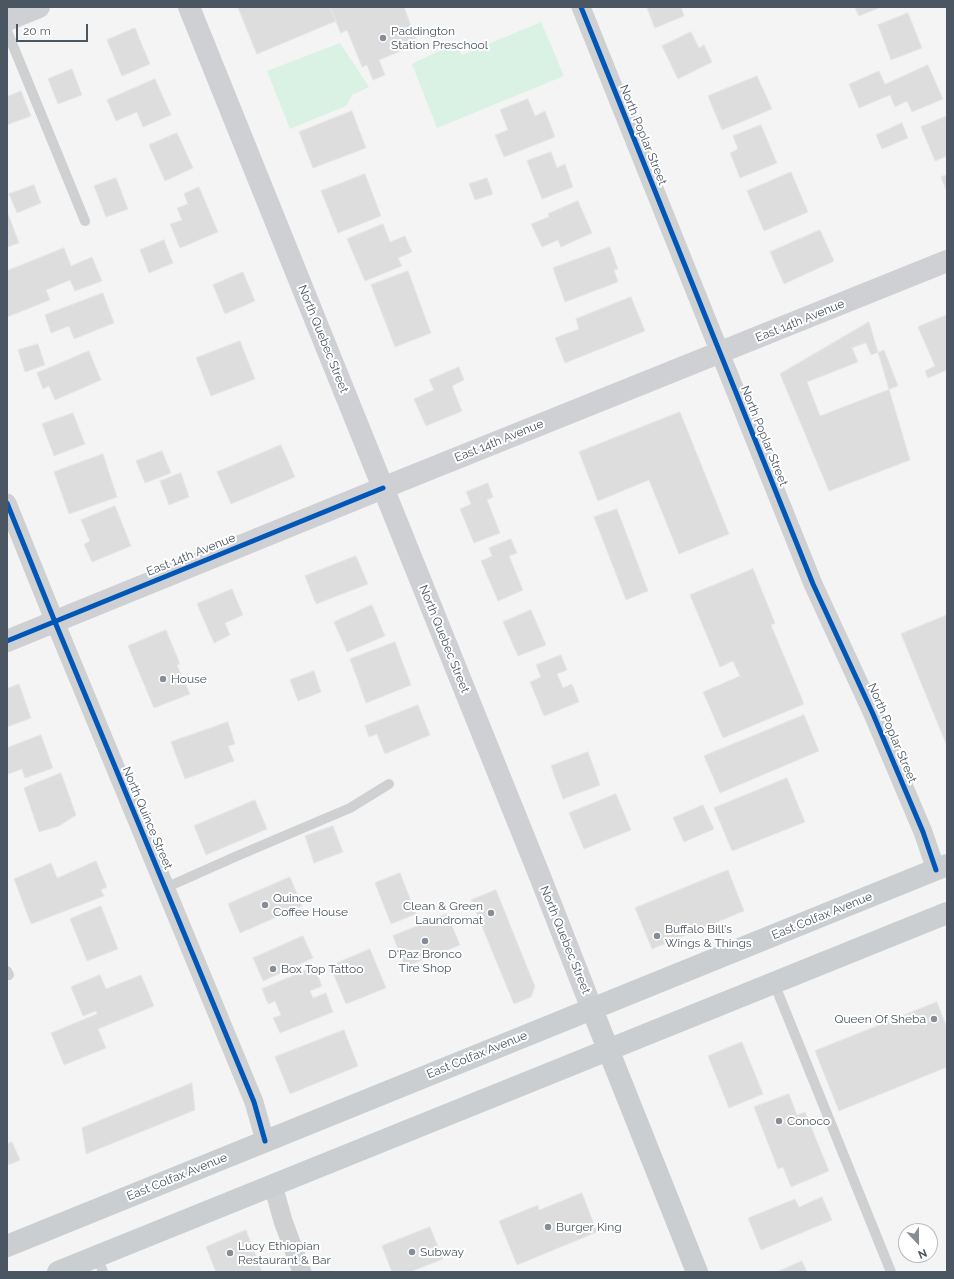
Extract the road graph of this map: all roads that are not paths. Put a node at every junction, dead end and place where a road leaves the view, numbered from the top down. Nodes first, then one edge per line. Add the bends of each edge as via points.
1 (39, 7) edge
2 (189, 7) edge
3 (581, 7) edge
4 (7, 20) edge
5 (7, 31) edge
6 (85, 221) dead end
7 (947, 261) edge
8 (720, 353) junction
9 (383, 488) junction
10 (7, 503) edge
11 (55, 622) junction
12 (7, 641) edge
13 (389, 784) dead end
14 (941, 867) edge
15 (165, 888) junction
16 (947, 913) edge
17 (774, 983) junction
18 (592, 1009) junction
19 (608, 1050) junction
20 (265, 1142) junction
21 (273, 1185) junction
22 (7, 1246) edge
23 (100, 1264) edge
24 (58, 1272) edge
25 (302, 1272) edge
26 (697, 1272) edge
27 (891, 1272) edge

1 - 4 main road
2 - 9 main road, North Quebec Street
3 - 8 street, North Poplar Street
5 - 6 lane
7 - 8 main road, East 14th Avenue
8 - 9 main road, East 14th Avenue
8 - 14 street, North Poplar Street via 813,584
9 - 11 main road, East 14th Avenue
9 - 18 main road, North Quebec Street
10 - 11 street, North Quince Street
11 - 12 main road, East 14th Avenue
11 - 15 street, North Quince Street
13 - 15 lane via 350,808
14 - 18 main road, East Colfax Avenue
15 - 20 street, North Quince Street via 254,1102
16 - 17 main road
17 - 19 main road
17 - 27 lane
18 - 19 main road, North Quebec Street
18 - 20 main road, East Colfax Avenue
19 - 21 main road
19 - 26 main road, North Quebec Street
20 - 22 main road, East Colfax Avenue
21 - 23 main road
21 - 25 street
23 - 24 main road

